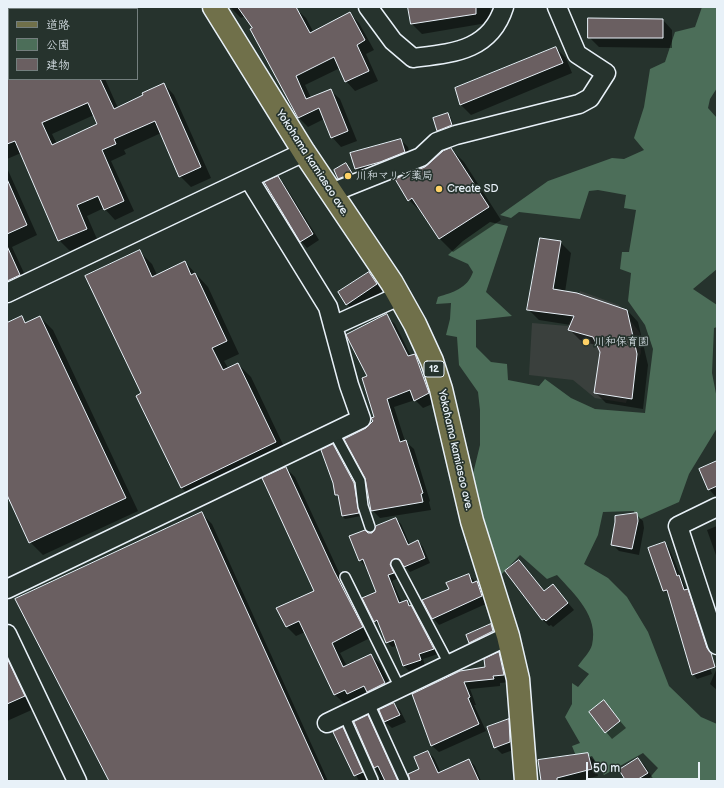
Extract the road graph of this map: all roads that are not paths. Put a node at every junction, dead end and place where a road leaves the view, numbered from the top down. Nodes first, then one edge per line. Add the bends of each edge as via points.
1 (214, 7) edge
2 (368, 7) edge
3 (504, 7) edge
4 (557, 7) edge
5 (304, 152) junction
6 (249, 179) junction
7 (331, 193) junction
8 (7, 293) edge
9 (399, 296) junction
10 (333, 326) junction
11 (334, 433) junction
12 (717, 507) edge
13 (370, 527) dead end
14 (396, 564) dead end
15 (345, 577) dead end
16 (7, 589) edge
17 (7, 634) edge
18 (508, 636) junction
19 (717, 646) edge
20 (449, 664) junction
21 (400, 688) junction
22 (369, 703) junction
23 (344, 715) junction
24 (328, 723) dead end
25 (373, 780) edge
26 (404, 780) dead end
27 (77, 781) edge
28 (526, 781) edge

1 - 5 main road, Yokohama kamiasao ave. / 12
2 - 3 street via 393,41 413,58 450,53 473,46 488,37
4 - 7 street via 577,54 606,73 590,98 579,104 456,135 437,142 421,157
5 - 6 street
5 - 7 main road, Yokohama kamiasao ave. / 12
6 - 8 street
6 - 10 street via 328,306
7 - 9 main road, Yokohama kamiasao ave. / 12
9 - 10 street
9 - 18 main road, Yokohama kamiasao ave. / 12 via 432,361 441,389 472,521
10 - 11 street via 361,419
11 - 13 lane via 360,481 363,506
11 - 16 street
12 - 19 street via 678,526
14 - 20 lane
15 - 21 lane
17 - 27 street
18 - 20 street
18 - 28 main road, Yokohama kamiasao ave. / 12 via 519,687
20 - 21 street
21 - 22 street
22 - 23 street
22 - 26 lane
23 - 24 street
23 - 25 lane

